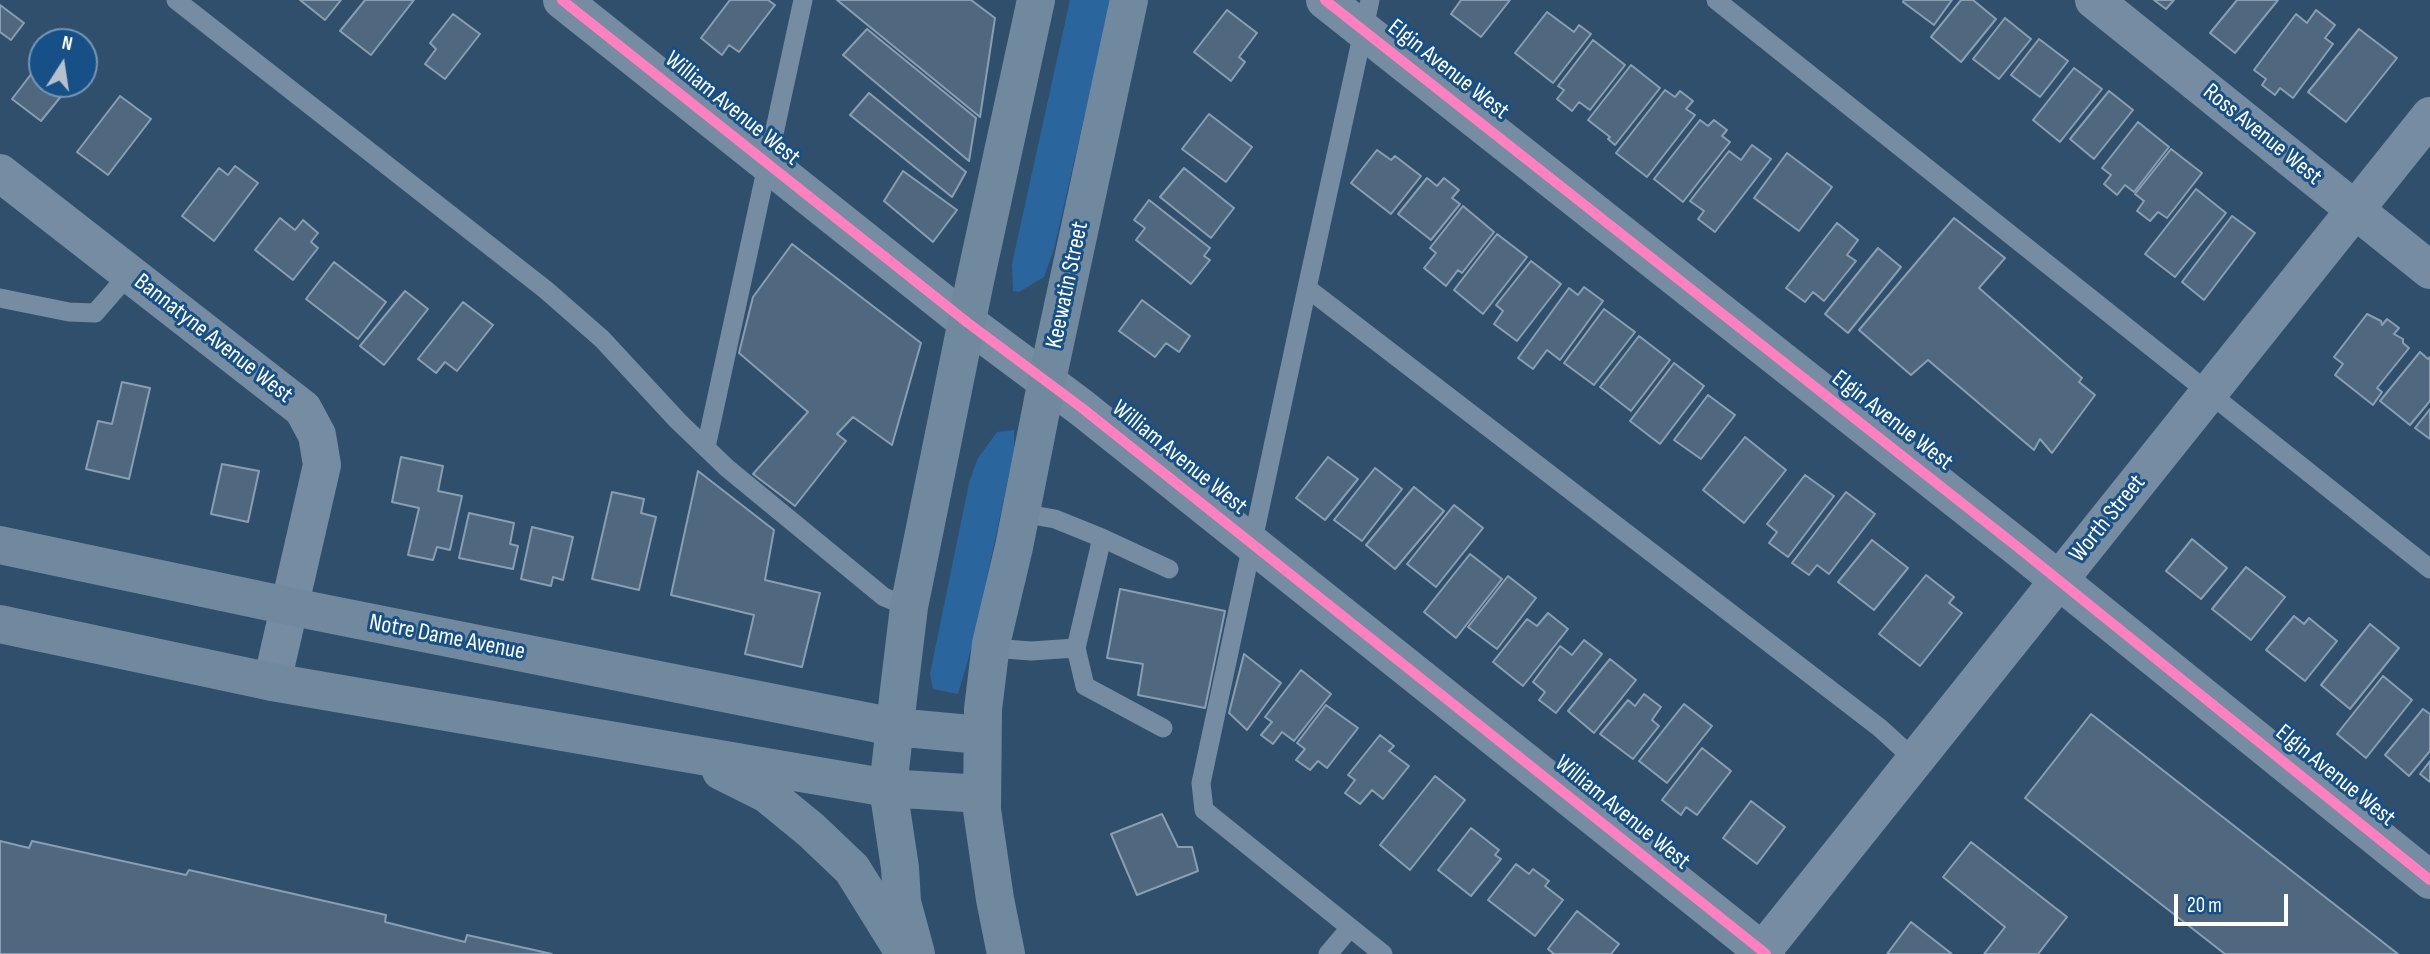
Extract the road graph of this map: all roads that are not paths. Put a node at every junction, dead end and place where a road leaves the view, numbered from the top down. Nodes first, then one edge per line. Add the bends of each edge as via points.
1 (176, 0) edge
2 (562, 0) edge
3 (803, 0) edge
4 (1036, 0) edge
5 (1129, 0) edge
6 (1325, 0) edge
7 (1716, 0) edge
8 (2094, 0) edge
9 (1367, 15) edge
10 (2430, 116) edge
11 (767, 163) junction
12 (0, 173) edge
13 (2354, 211) junction
14 (2430, 270) edge
15 (129, 274) junction
16 (1307, 288) junction
17 (0, 298) edge
18 (968, 323) junction
19 (1047, 380) junction
20 (2209, 393) junction
21 (706, 447) junction
22 (1021, 513) junction
23 (1102, 538) junction
24 (1253, 544) junction
25 (0, 545) edge
26 (1169, 569) dead end
27 (2430, 569) edge
28 (2058, 580) junction
29 (288, 606) junction
30 (909, 607) junction
31 (0, 624) edge
32 (991, 648) junction
33 (1076, 648) junction
34 (272, 682) junction
35 (894, 727) junction
36 (1163, 728) dead end
37 (981, 735) junction
38 (678, 751) junction
39 (1915, 760) junction
40 (888, 788) junction
41 (981, 794) junction
42 (2430, 880) edge
43 (1350, 928) junction
44 (1763, 953) edge
45 (905, 954) edge
46 (916, 954) edge
47 (1006, 954) edge
48 (1328, 954) edge
49 (1383, 954) edge

1 - 21 lane via 546,290 602,339
2 - 11 street, William Avenue West
3 - 11 lane
4 - 18 main road
5 - 19 main road, Keewatin Street
6 - 9 street, Elgin Avenue West
7 - 20 lane
8 - 13 street, Ross Avenue West
9 - 16 lane
9 - 28 street, Elgin Avenue West
10 - 13 street, Worth Street
11 - 18 street, William Avenue West
11 - 21 lane
12 - 15 street, Bannatyne Avenue West
13 - 14 street, Ross Avenue West
13 - 20 street, Worth Street
15 - 17 lane via 95,313 69,313
15 - 29 street, Bannatyne Avenue West via 303,408 317,435 322,465
16 - 24 lane
16 - 39 lane
18 - 19 street, William Avenue West
18 - 30 main road
19 - 22 main road, Keewatin Street
19 - 24 street, William Avenue West
20 - 27 lane
20 - 28 street, Worth Street
21 - 30 lane via 884,597
22 - 23 lane via 1055,519
22 - 32 main road, Keewatin Street
23 - 26 lane
23 - 33 lane
24 - 43 lane via 1201,783 1204,810
24 - 44 street, William Avenue West
25 - 29 main road, Notre Dame Avenue
28 - 39 street, Worth Street
28 - 42 street, Elgin Avenue West
29 - 34 street, Bannatyne Avenue West
29 - 35 main road, Notre Dame Avenue
30 - 35 main road
31 - 34 main road
32 - 33 lane
32 - 37 main road, Keewatin Street
33 - 36 lane via 1085,686
34 - 38 main road
35 - 37 main road, Notre Dame Avenue
35 - 40 main road
37 - 41 main road
38 - 40 main road
38 - 45 main road via 766,794 811,830 852,869
39 - 44 street, Worth Street
40 - 41 main road
40 - 46 main road via 902,902
41 - 47 main road
43 - 48 lane
43 - 49 lane

